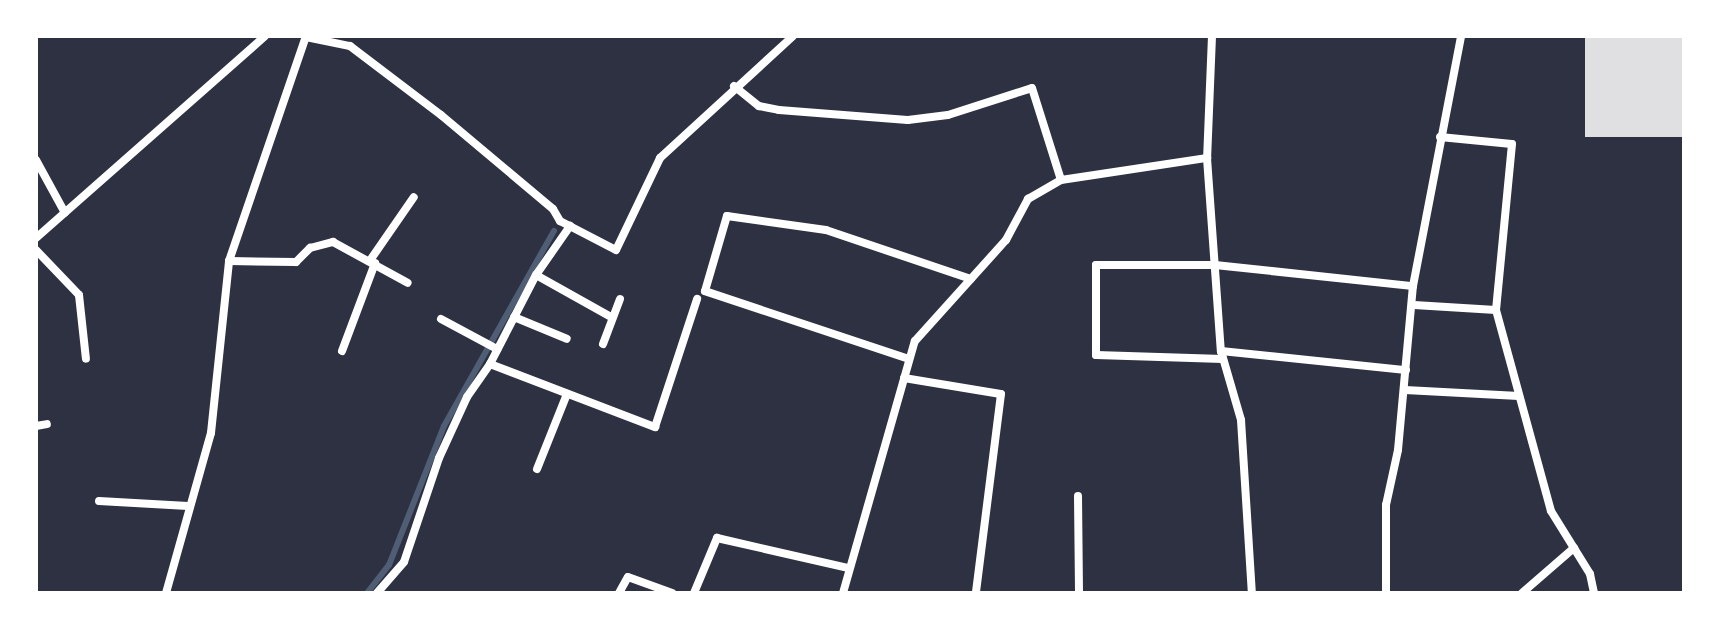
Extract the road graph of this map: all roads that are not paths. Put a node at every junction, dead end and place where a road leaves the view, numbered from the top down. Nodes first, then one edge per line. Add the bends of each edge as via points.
1 (265, 36) edge
2 (306, 36) edge
3 (793, 36) edge
4 (1212, 36) edge
5 (1461, 36) edge
6 (734, 86) junction
7 (1440, 137) junction
8 (1207, 158) junction
9 (36, 160) edge
10 (1061, 180) junction
11 (414, 197) dead end
12 (65, 213) junction
13 (570, 226) junction
14 (36, 238) edge
15 (36, 250) edge
16 (229, 261) junction
17 (373, 261) junction
18 (1215, 265) junction
19 (536, 275) junction
20 (971, 279) junction
21 (408, 283) dead end
22 (1413, 286) junction
23 (620, 299) dead end
24 (697, 299) dead end
25 (1414, 305) junction
26 (1496, 310) junction
27 (514, 317) junction
28 (611, 317) junction
29 (441, 319) dead end
30 (567, 339) dead end
31 (603, 344) dead end
32 (494, 348) junction
33 (342, 351) dead end
34 (1222, 355) junction
35 (86, 359) dead end
36 (909, 359) junction
37 (490, 364) junction
38 (1406, 370) junction
39 (904, 378) junction
40 (1405, 390) junction
41 (567, 394) junction
42 (1519, 396) junction
43 (47, 424) dead end
44 (36, 426) edge
45 (537, 469) dead end
46 (1078, 496) dead end
47 (99, 501) dead end
48 (188, 506) junction
49 (1574, 548) junction
50 (848, 568) junction
51 (166, 593) edge
52 (377, 593) edge
53 (619, 593) edge
54 (672, 593) edge
55 (694, 593) edge
56 (843, 593) edge
57 (976, 593) edge
58 (1079, 593) edge
59 (1252, 593) edge
60 (1386, 593) edge
61 (1522, 593) edge
62 (1594, 593) edge

1 - 12 street
2 - 13 street via 350,46
2 - 16 street
3 - 6 street
4 - 8 street
5 - 7 street
6 - 10 street via 759,106 779,110 908,120 948,115 1032,88
6 - 13 street via 660,158 616,250
7 - 22 street
7 - 26 street via 1512,144
8 - 10 street
8 - 18 street
9 - 12 street
10 - 20 street via 1028,199 1006,240
11 - 17 street
12 - 14 street
13 - 19 street
15 - 35 street via 79,295
16 - 17 street via 296,262 310,248 333,242
16 - 48 street via 211,433
17 - 21 street
17 - 33 street
18 - 22 street
18 - 34 street
18 - 34 street via 1096,265 1096,355
19 - 27 street
19 - 28 street
20 - 36 street via 915,341
20 - 36 street via 826,230 727,216 705,291
22 - 25 street
23 - 28 street
24 - 41 street via 655,427
25 - 26 street
25 - 38 street
26 - 42 street
27 - 30 street
27 - 32 street
28 - 31 street
29 - 32 street
32 - 37 street
34 - 38 street
34 - 59 street via 1241,420
36 - 39 street
37 - 41 street
37 - 52 street via 467,397 439,458 404,562
38 - 40 street
39 - 50 street
39 - 57 street via 1001,394
40 - 42 street
40 - 60 street via 1386,505
41 - 45 street
42 - 49 street via 1551,511
43 - 44 street
46 - 58 street
47 - 48 street
48 - 51 street
49 - 61 street
49 - 62 street via 1590,574
50 - 55 street via 717,538
50 - 56 street
53 - 54 street via 628,577

